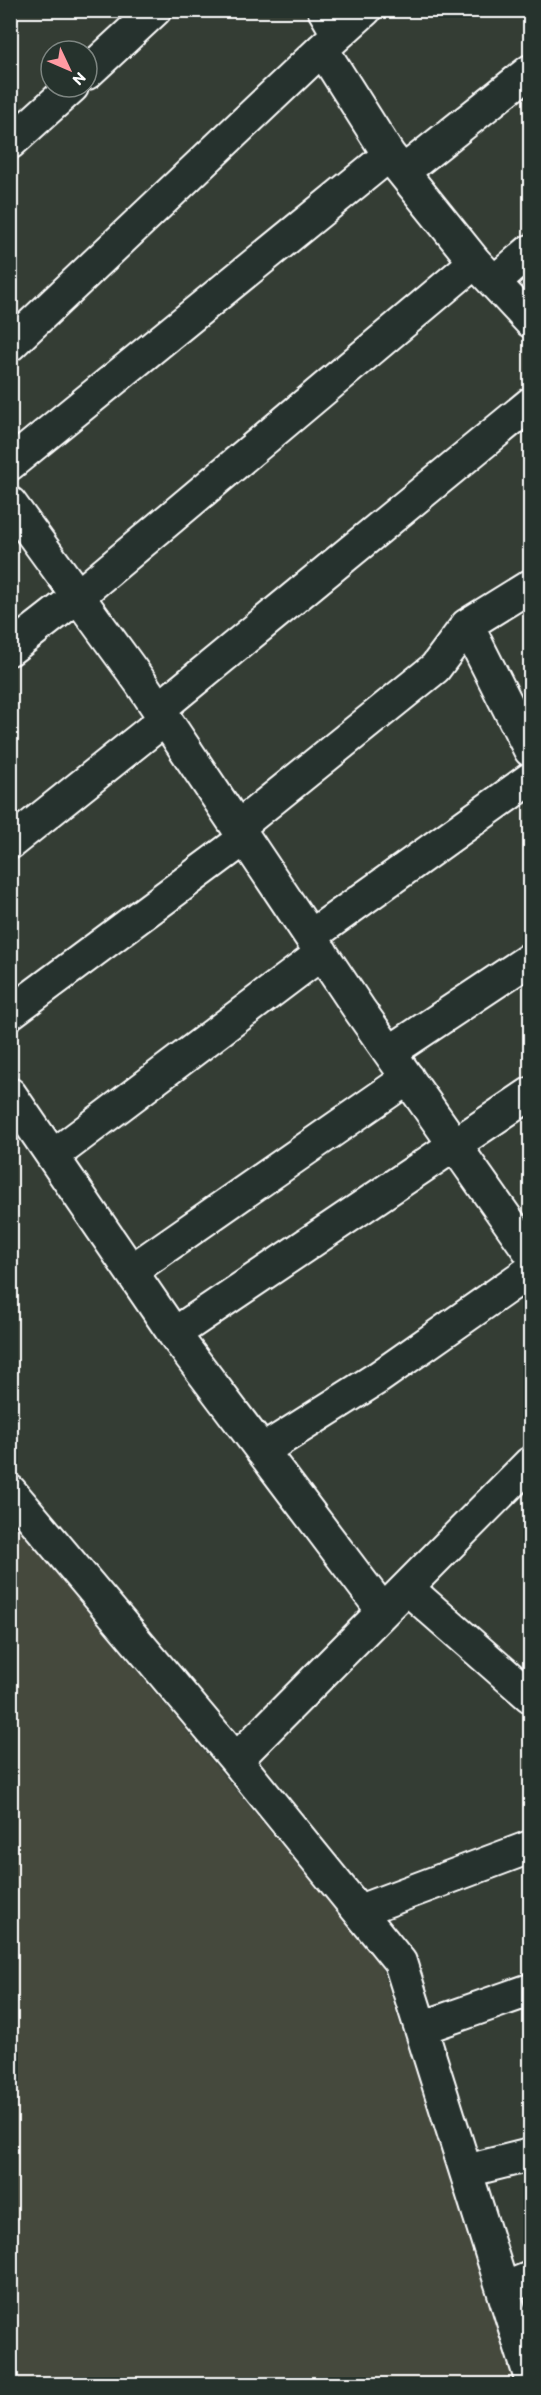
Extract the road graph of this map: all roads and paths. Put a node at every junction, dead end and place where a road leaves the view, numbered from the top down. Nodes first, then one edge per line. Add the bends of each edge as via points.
1 (155, 10) edge
2 (365, 10) edge
3 (328, 31) edge
4 (99, 62) edge
5 (531, 71) edge
6 (59, 99) edge
7 (10, 143) edge
8 (396, 163) junction
9 (531, 250) edge
10 (485, 272) junction
11 (531, 321) edge
12 (10, 345) edge
13 (531, 404) edge
14 (10, 464) edge
15 (10, 503) edge
16 (531, 586) edge
17 (78, 596) junction
18 (467, 626) junction
19 (10, 649) edge
20 (162, 714) junction
21 (529, 743) edge
22 (531, 779) edge
23 (241, 832) junction
24 (10, 843) edge
25 (316, 944) junction
26 (531, 958) edge
27 (10, 1013) edge
28 (390, 1052) junction
29 (408, 1078) junction
30 (10, 1094) edge
31 (531, 1094) edge
32 (454, 1144) junction
33 (53, 1156) junction
34 (531, 1251) edge
35 (131, 1271) junction
36 (531, 1271) edge
37 (174, 1334) junction
38 (262, 1451) junction
39 (531, 1463) edge
40 (10, 1491) edge
41 (407, 1588) junction
42 (383, 1611) junction
43 (531, 1696) edge
44 (236, 1760) junction
45 (531, 1847) edge
46 (359, 1911) junction
47 (531, 1990) edge
48 (421, 2028) junction
49 (531, 2155) edge
50 (466, 2171) junction
51 (517, 2284) edge
52 (531, 2376) edge

1 - 4 street
2 - 3 street
3 - 8 street
3 - 12 street
5 - 8 street
6 - 7 street
8 - 10 street
8 - 14 street
9 - 10 street
10 - 11 street
10 - 17 street
13 - 20 street
15 - 17 street
16 - 18 street
17 - 19 street
17 - 20 street
18 - 21 street
18 - 23 street via 435,668
20 - 23 street
20 - 24 street
22 - 25 street
23 - 25 street
23 - 27 street
25 - 28 street
25 - 33 street
26 - 28 street
28 - 29 street
29 - 32 street
29 - 35 street
30 - 33 street
31 - 32 street
32 - 34 street
32 - 37 street
33 - 35 street
35 - 37 street
36 - 38 street via 379,1377
37 - 38 street
38 - 42 street
39 - 41 street
40 - 44 street
41 - 42 street
41 - 43 street
42 - 44 street
44 - 46 street
45 - 46 street
46 - 48 street via 400,1962
47 - 48 street
48 - 50 street
49 - 50 street
50 - 51 street
51 - 52 street

